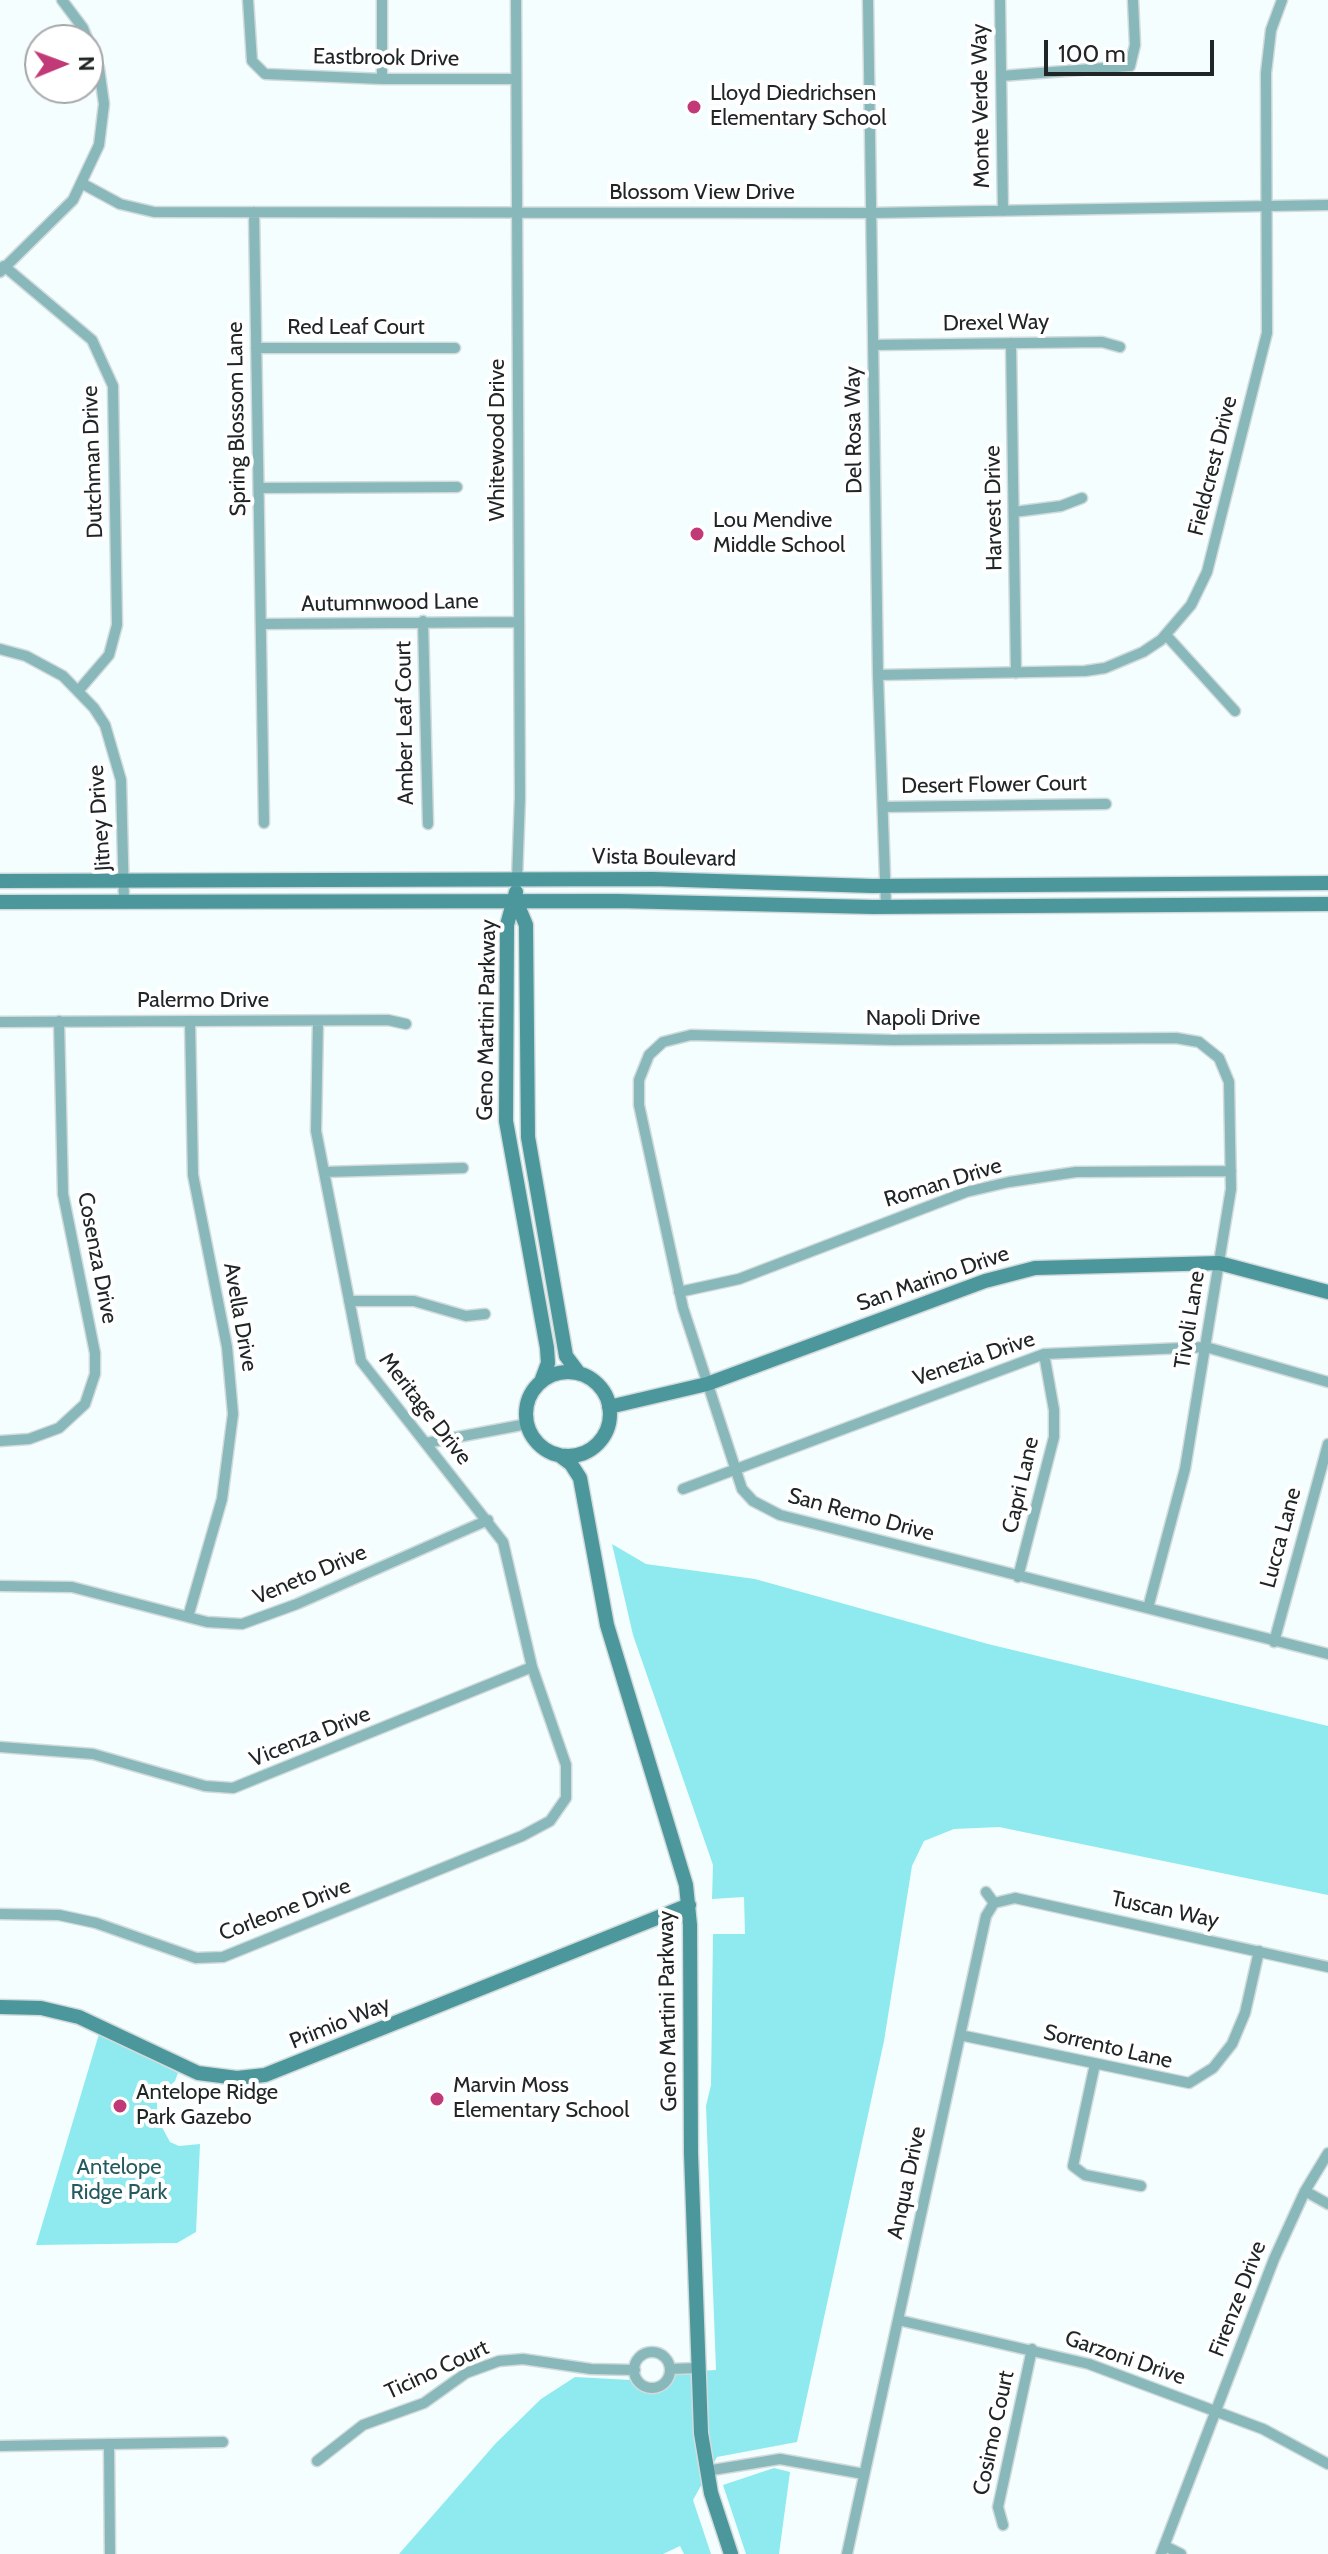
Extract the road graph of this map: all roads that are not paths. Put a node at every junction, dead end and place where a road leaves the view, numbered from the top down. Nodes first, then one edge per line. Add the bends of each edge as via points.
1 (62, 0) edge
2 (248, 0) edge
3 (382, 0) edge
4 (516, 0) edge
5 (868, 0) edge
6 (1000, 0) edge
7 (1133, 0) edge
8 (1282, 0) edge
9 (1001, 76) junction
10 (382, 79) junction
11 (516, 79) junction
12 (83, 184) junction
13 (1328, 205) edge
14 (1268, 206) junction
15 (1003, 211) junction
16 (254, 212) junction
17 (517, 212) junction
18 (871, 213) junction
19 (2, 269) edge
20 (1011, 343) junction
21 (873, 345) junction
22 (1120, 347) dead end
23 (256, 348) junction
24 (455, 348) dead end
25 (457, 487) dead end
26 (259, 488) junction
27 (1082, 498) dead end
28 (1014, 512) junction
29 (423, 621) junction
30 (519, 622) junction
31 (261, 624) junction
32 (1166, 635) junction
33 (0, 649) edge
34 (1016, 673) junction
35 (878, 675) junction
36 (79, 690) junction
37 (1235, 711) dead end
38 (1106, 804) dead end
39 (883, 807) junction
40 (264, 823) dead end
41 (428, 824) dead end
42 (124, 880) junction
43 (517, 880) junction
44 (0, 881) edge
45 (1328, 883) edge
46 (885, 886) junction
47 (124, 900) junction
48 (516, 901) junction
49 (0, 902) edge
50 (1328, 904) edge
51 (886, 906) junction
52 (59, 1021) junction
53 (190, 1021) junction
54 (318, 1021) junction
55 (0, 1022) edge
56 (406, 1024) dead end
57 (1202, 1044) joint
58 (649, 1055) joint
59 (463, 1168) dead end
60 (1231, 1171) junction
61 (324, 1172) junction
62 (1219, 1263) junction
63 (679, 1292) junction
64 (1328, 1292) edge
65 (349, 1301) junction
66 (485, 1314) dead end
67 (1206, 1347) junction
68 (1044, 1354) junction
69 (578, 1372) junction
70 (542, 1379) junction
71 (1328, 1382) edge
72 (707, 1384) junction
73 (609, 1407) junction
74 (527, 1424) junction
75 (0, 1441) edge
76 (426, 1443) junction
77 (1328, 1444) edge
78 (590, 1451) junction
79 (559, 1455) junction
80 (735, 1469) junction
81 (580, 1478) junction
82 (683, 1489) dead end
83 (488, 1520) junction
84 (1018, 1577) junction
85 (0, 1586) edge
86 (1148, 1608) junction
87 (188, 1617) junction
88 (1274, 1642) junction
89 (1328, 1654) edge
90 (532, 1667) junction
91 (0, 1747) edge
92 (565, 1801) joint
93 (986, 1892) dead end
94 (994, 1903) junction
95 (689, 1905) junction
96 (0, 1914) edge
97 (1259, 1951) junction
98 (1328, 1967) edge
99 (0, 2007) edge
100 (960, 2035) junction
101 (1095, 2064) junction
102 (1328, 2153) edge
103 (1141, 2186) dead end
104 (1305, 2191) junction
105 (1328, 2204) edge
106 (898, 2320) junction
107 (1032, 2349) junction
108 (698, 2368) junction
109 (670, 2369) junction
110 (635, 2370) junction
111 (1217, 2411) junction
112 (223, 2442) dead end
113 (109, 2444) junction
114 (0, 2446) edge
115 (317, 2461) dead end
116 (1328, 2464) edge
117 (706, 2471) junction
118 (864, 2474) junction
119 (1003, 2525) dead end
120 (1163, 2550) edge
121 (110, 2554) edge
122 (731, 2554) edge
123 (847, 2554) edge
124 (1181, 2554) edge

1 - 12 street via 93,48 102,85 101,137
2 - 10 street, Eastbrook Drive via 249,45 256,69 276,76
3 - 10 street
4 - 11 street, Whitewood Drive
5 - 18 street, Del Rosa Way
6 - 9 street, Monte Verde Way
7 - 9 street via 1135,45 1130,66
8 - 14 street, Fieldcrest Drive via 1267,51
9 - 15 street, Monte Verde Way
10 - 11 street, Eastbrook Drive
11 - 17 street, Whitewood Drive
12 - 16 street, Blossom View Drive via 137,210
12 - 19 street
13 - 14 street, Blossom View Drive
14 - 15 street, Blossom View Drive
14 - 32 street, Fieldcrest Drive via 1269,309 1263,350 1207,572 1191,605
15 - 18 street, Blossom View Drive
16 - 17 street, Blossom View Drive
16 - 23 street, Spring Blossom Lane
17 - 18 street, Blossom View Drive
17 - 30 street, Whitewood Drive
18 - 21 street, Del Rosa Way
19 - 36 street, Dutchman Drive via 92,340 113,386 117,625 109,655
20 - 21 street, Drexel Way
20 - 22 street, Drexel Way via 1102,342
20 - 28 street, Harvest Drive
21 - 35 street, Del Rosa Way
23 - 24 street, Red Leaf Court
23 - 26 street, Spring Blossom Lane
25 - 26 street
26 - 31 street, Spring Blossom Lane
27 - 28 street
28 - 34 street, Harvest Drive
29 - 30 street, Autumnwood Lane
29 - 31 street, Autumnwood Lane
29 - 41 street, Amber Leaf Court
30 - 43 street, Whitewood Drive
31 - 40 street, Spring Blossom Lane
32 - 34 street, Fieldcrest Drive via 1143,652 1105,668
32 - 37 street
33 - 36 street, Jitney Drive via 45,665
34 - 35 street, Fieldcrest Drive
35 - 39 street, Del Rosa Way
36 - 42 street, Jitney Drive via 105,725 118,760
38 - 39 street, Desert Flower Court
39 - 46 street, Del Rosa Way
42 - 43 street, Vista Boulevard
42 - 44 street, Vista Boulevard
42 - 47 street, Jitney Drive
43 - 46 street, Vista Boulevard
43 - 48 street
45 - 46 street, Vista Boulevard
46 - 51 street, Del Rosa Way
47 - 48 street, Vista Boulevard
47 - 49 street, Vista Boulevard
48 - 51 street, Vista Boulevard
48 - 69 street, Geno Martini Parkway via 526,925 528,1137 566,1356
48 - 70 street, Geno Martini Parkway via 507,925 506,1121 547,1348
50 - 51 street, Vista Boulevard
52 - 53 street, Palermo Drive
52 - 55 street, Palermo Drive
52 - 75 street, Cosenza Drive via 63,1194 95,1374 85,1404 59,1428 29,1439
53 - 54 street, Palermo Drive
53 - 87 street, Avella Drive via 193,1175 227,1347 233,1414 222,1499
54 - 56 street, Palermo Drive
54 - 61 street, Meritage Drive via 316,1131
57 - 58 street, Napoli Drive via 1176,1038 691,1035 663,1042
57 - 60 street, Tivoli Lane via 1219,1058 1229,1082
58 - 63 street, San Remo Drive via 639,1080 639,1105
59 - 61 street
60 - 62 street, Tivoli Lane
60 - 63 street, Roman Drive via 1076,1172 1009,1182 952,1197 739,1279
61 - 65 street, Meritage Drive
62 - 64 street, San Marino Drive
62 - 67 street, Tivoli Lane
62 - 72 street, San Marino Drive via 1035,1268 985,1281
63 - 72 street, San Remo Drive
65 - 66 street via 414,1301 466,1316
65 - 76 street, Meritage Drive via 361,1361
67 - 68 street, Venezia Drive
67 - 71 street, Venezia Drive
67 - 86 street, Tivoli Lane via 1185,1469
68 - 80 street, Venezia Drive
68 - 84 street, Capri Lane via 1054,1437
69 - 70 street
69 - 73 street via 596,1382
70 - 74 street via 530,1397
72 - 73 street, San Marino Drive
72 - 80 street, San Remo Drive
73 - 78 street via 608,1429
74 - 76 street
74 - 79 street via 538,1443
76 - 83 street, Meritage Drive
77 - 88 street, Lucca Lane
78 - 79 street
78 - 81 street
79 - 81 street
80 - 82 street, Venezia Drive
80 - 84 street, San Remo Drive via 753,1501 780,1515
81 - 95 street, Geno Martini Parkway via 607,1625 677,1846
83 - 87 street, Veneto Drive via 257,1620 229,1625
83 - 90 street, Meritage Drive via 511,1567
84 - 86 street, San Remo Drive
85 - 87 street, Veneto Drive via 72,1587
86 - 88 street, San Remo Drive
88 - 89 street, San Remo Drive
90 - 91 street, Vicenza Drive via 233,1788 205,1786 93,1754
90 - 92 street, Meritage Drive via 566,1765
92 - 96 street, Corleone Drive via 550,1821 522,1836 223,1957 196,1958 59,1915
93 - 94 street
94 - 97 street, Tuscan Way via 1015,1898
94 - 100 street, Anqua Drive via 986,1916
95 - 99 street, Primio Way via 265,2075 198,2073 79,2017 41,2008
95 - 108 street, Geno Martini Parkway
97 - 98 street, Tuscan Way
97 - 101 street, Sorrento Lane via 1239,2031 1200,2084
100 - 101 street, Sorrento Lane
100 - 106 street, Anqua Drive
101 - 103 street via 1074,2175
102 - 104 street, Firenze Drive
104 - 105 street
104 - 111 street, Firenze Drive
106 - 107 street, Garzoni Drive
106 - 118 street, Anqua Drive
107 - 111 street, Garzoni Drive
107 - 119 street, Cosimo Court via 998,2507
108 - 109 street
108 - 117 street, Geno Martini Parkway
109 - 110 street via 663,2356 650,2352 640,2357
109 - 110 street via 665,2382 653,2388 640,2383
110 - 115 street, Ticino Court via 530,2359 499,2361 466,2373 424,2403 363,2425
111 - 116 street, Garzoni Drive
111 - 120 street, Firenze Drive
112 - 113 street
113 - 114 street
113 - 121 street
117 - 118 street via 789,2459
117 - 122 street, Geno Martini Parkway
118 - 123 street, Anqua Drive
120 - 124 street

